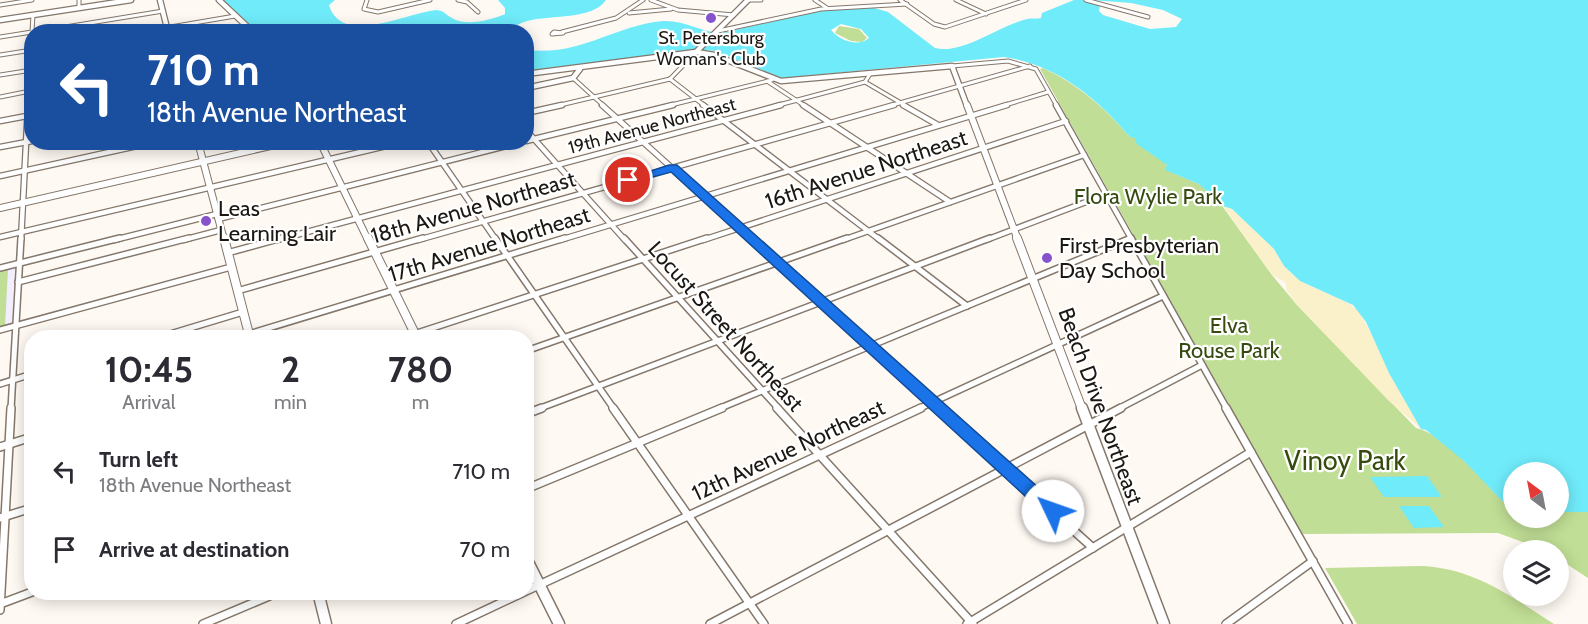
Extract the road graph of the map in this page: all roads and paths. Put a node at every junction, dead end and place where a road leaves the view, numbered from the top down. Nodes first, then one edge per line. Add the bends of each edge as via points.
1 (32, 0) edge
2 (79, 0) edge
3 (131, 0) edge
4 (160, 0) edge
5 (219, 0) edge
6 (367, 0) edge
7 (430, 0) edge
8 (458, 0) edge
9 (643, 0) edge
10 (651, 0) edge
11 (748, 0) edge
12 (762, 0) edge
13 (815, 0) edge
14 (900, 0) edge
15 (956, 0) edge
16 (1012, 0) edge
17 (1026, 0) edge
18 (1088, 0) edge
19 (467, 1) edge
20 (0, 2) edge
21 (1019, 2) junction
22 (907, 4) junction
23 (79, 8) junction
24 (827, 8) junction
25 (678, 10) junction
26 (163, 11) junction
27 (478, 12) dead end
28 (986, 14) junction
29 (33, 15) junction
30 (734, 15) junction
31 (235, 16) junction
32 (619, 16) junction
33 (1148, 17) dead end
34 (0, 20) edge
35 (33, 24) edge
36 (83, 24) edge
37 (167, 24) edge
38 (194, 24) edge
39 (244, 24) edge
40 (718, 30) junction
41 (562, 32) dead end
42 (24, 33) edge
43 (0, 37) edge
44 (24, 51) edge
45 (697, 51) junction
46 (0, 55) edge
47 (952, 66) junction
48 (1030, 66) junction
49 (580, 69) junction
50 (24, 71) edge
51 (534, 73) edge
52 (870, 74) junction
53 (0, 75) edge
54 (573, 78) junction
55 (670, 79) junction
56 (770, 80) junction
57 (865, 82) junction
58 (534, 86) edge
59 (961, 86) junction
60 (24, 92) edge
61 (1048, 92) junction
62 (0, 97) edge
63 (595, 97) junction
64 (696, 99) junction
65 (798, 101) junction
66 (901, 103) junction
67 (534, 111) edge
68 (971, 115) junction
69 (24, 116) edge
70 (618, 118) junction
71 (0, 121) edge
72 (725, 121) junction
73 (1066, 121) junction
74 (831, 123) junction
75 (938, 125) junction
76 (535, 139) joint
77 (24, 142) edge
78 (644, 142) junction
79 (756, 144) junction
80 (0, 147) edge
81 (867, 147) junction
82 (984, 148) junction
83 (28, 150) edge
84 (119, 150) edge
85 (200, 150) edge
86 (254, 150) edge
87 (324, 150) edge
88 (370, 150) edge
89 (433, 150) edge
90 (493, 150) edge
91 (1084, 155) junction
92 (329, 160) junction
93 (203, 162) junction
94 (442, 163) junction
95 (558, 165) junction
96 (673, 168) junction
97 (789, 170) junction
98 (24, 171) junction
99 (907, 173) junction
100 (0, 176) edge
101 (998, 185) junction
102 (210, 188) junction
103 (343, 188) junction
104 (462, 191) junction
105 (583, 193) junction
106 (1107, 194) junction
107 (704, 196) junction
108 (827, 199) junction
109 (950, 202) junction
110 (22, 203) junction
111 (0, 208) edge
112 (218, 217) junction
113 (358, 218) junction
114 (483, 222) junction
115 (611, 224) junction
116 (739, 228) junction
117 (1014, 228) junction
118 (221, 230) junction
119 (868, 231) junction
120 (21, 232) junction
121 (0, 237) edge
122 (1131, 238) junction
123 (375, 252) junction
124 (227, 253) junction
125 (507, 256) junction
126 (643, 259) junction
127 (778, 262) junction
128 (19, 264) junction
129 (915, 266) junction
130 (231, 267) junction
131 (0, 268) edge
132 (1034, 278) junction
133 (18, 282) junction
134 (393, 290) junction
135 (237, 291) junction
136 (534, 294) junction
137 (1163, 296) junction
138 (678, 297) junction
139 (821, 302) junction
140 (967, 306) junction
141 (243, 312) junction
142 (16, 326) junction
143 (0, 330) edge
144 (183, 330) edge
145 (248, 330) edge
146 (268, 330) edge
147 (413, 330) edge
148 (430, 330) edge
149 (564, 337) junction
150 (717, 341) junction
151 (1057, 345) junction
152 (870, 346) junction
153 (534, 348) edge
154 (1202, 365) junction
155 (24, 377) edge
156 (13, 380) junction
157 (0, 384) edge
158 (598, 386) junction
159 (762, 391) junction
160 (933, 403) junction
161 (534, 411) edge
162 (1089, 424) junction
163 (24, 439) edge
164 (638, 443) junction
165 (9, 444) junction
166 (0, 447) edge
167 (1251, 452) junction
168 (820, 455) junction
169 (1006, 468) junction
170 (534, 486) edge
171 (24, 511) edge
172 (689, 516) junction
173 (3, 518) edge
174 (1127, 527) junction
175 (888, 530) junction
176 (1093, 548) junction
177 (1313, 561) junction
178 (534, 573) edge
179 (540, 585) junction
180 (534, 588) edge
181 (24, 595) edge
182 (260, 600) edge
183 (320, 600) edge
184 (508, 600) edge
185 (750, 603) junction
186 (0, 604) edge
187 (0, 610) edge
188 (970, 623) edge
189 (203, 624) edge
190 (326, 624) edge
191 (456, 624) edge
192 (559, 624) edge
193 (710, 624) edge
194 (764, 624) edge
195 (1164, 624) edge
196 (1226, 624) edge
197 (1348, 624) edge

1 - 20 street
2 - 23 street
3 - 23 street
4 - 26 street
5 - 31 street
6 - 7 street via 364,9 374,12
8 - 19 street
9 - 32 street
10 - 25 street
11 - 12 street
11 - 30 street
13 - 24 street
14 - 22 street
15 - 28 street
16 - 21 street
17 - 21 street
18 - 33 street
19 - 27 street
21 - 28 street
22 - 24 street
22 - 28 street via 942,27
23 - 29 street
24 - 40 street
25 - 30 street
25 - 32 street
26 - 36 street
26 - 37 street
29 - 34 street
29 - 35 street
30 - 40 street
31 - 38 street
31 - 39 street
32 - 41 street
40 - 45 street
42 - 43 street
44 - 46 street
45 - 49 street
45 - 55 street
45 - 56 street via 718,56
47 - 48 street via 1002,61
47 - 52 street
47 - 59 street, Beach Drive Northeast
48 - 59 street, 18th Avenue Northeast
48 - 61 street via 1036,69
49 - 51 street
49 - 54 street
50 - 53 street
52 - 56 street
52 - 57 street
54 - 58 street
54 - 63 street
55 - 63 street
55 - 64 street
56 - 64 street
56 - 65 street
57 - 65 street, 19th Avenue Northeast
57 - 66 street
59 - 66 street, 18th Avenue Northeast
59 - 68 street, Beach Drive Northeast
60 - 62 street
61 - 68 street, 17th Avenue Northeast
61 - 73 street
63 - 67 street
63 - 70 street
64 - 70 street
64 - 72 street
65 - 72 street, 19th Avenue Northeast
65 - 74 street
66 - 74 street, 18th Avenue Northeast
66 - 75 street
68 - 75 street, 17th Avenue Northeast
68 - 82 street, Beach Drive Northeast
69 - 71 street
70 - 76 street
70 - 78 street
72 - 78 street, 19th Avenue Northeast
72 - 79 street
73 - 82 street, 16th Avenue Northeast
73 - 91 street
74 - 79 street, 18th Avenue Northeast
74 - 81 street
75 - 81 street, 17th Avenue Northeast
76 - 95 street, Locust Street Northeast
77 - 80 street
78 - 95 street, 19th Avenue Northeast
78 - 96 street
79 - 96 street, 18th Avenue Northeast
79 - 97 street
81 - 97 street, 17th Avenue Northeast
81 - 99 street
82 - 99 street, 16th Avenue Northeast
82 - 101 street, Beach Drive Northeast
83 - 98 street
84 - 98 street
85 - 93 street
86 - 93 street
87 - 92 street
88 - 92 street
89 - 94 street
90 - 94 street
91 - 101 street
91 - 106 street
92 - 102 street
92 - 103 street
93 - 102 street
93 - 110 street
94 - 103 street
94 - 104 street
95 - 104 street, 19th Avenue Northeast
95 - 105 street, Locust Street Northeast
96 - 105 street, 18th Avenue Northeast
96 - 107 street
97 - 107 street, 17th Avenue Northeast
97 - 108 street
98 - 100 street
98 - 110 street
99 - 108 street, 16th Avenue Northeast
99 - 109 street
101 - 109 street
101 - 117 street, Beach Drive Northeast
102 - 112 street
102 - 120 street
103 - 112 street
103 - 113 street
104 - 113 street, 19th Avenue Northeast
104 - 114 street
105 - 114 street, 18th Avenue Northeast
105 - 115 street, Locust Street Northeast
106 - 117 street
106 - 122 street
107 - 115 street, 17th Avenue Northeast
107 - 116 street
108 - 116 street, 16th Avenue Northeast
108 - 119 street
109 - 119 street
110 - 111 street
110 - 120 street
112 - 118 street
112 - 128 street
113 - 123 street
113 - 124 street, 19th Avenue Northeast
114 - 123 street, 18th Avenue Northeast
114 - 125 street
115 - 125 street, 17th Avenue Northeast
115 - 126 street, Locust Street Northeast
116 - 126 street, 16th Avenue Northeast
116 - 127 street
117 - 129 street
117 - 132 street, Beach Drive Northeast
118 - 124 street
118 - 133 street
119 - 127 street
119 - 129 street
120 - 121 street
120 - 128 street
122 - 132 street
122 - 137 street
123 - 134 street
123 - 135 street, 18th Avenue Northeast
124 - 130 street
125 - 134 street, 17th Avenue Northeast
125 - 136 street
126 - 136 street, 16th Avenue Northeast
126 - 138 street, Locust Street Northeast
127 - 138 street
127 - 139 street
128 - 131 street
128 - 133 street
129 - 139 street
129 - 140 street
130 - 135 street
130 - 142 street
132 - 140 street
132 - 151 street, Beach Drive Northeast
133 - 142 street
134 - 146 street, 17th Avenue Northeast
134 - 147 street
135 - 141 street
136 - 148 street, 16th Avenue Northeast
136 - 149 street
137 - 151 street, 12th Avenue Northeast
137 - 154 street
138 - 149 street
138 - 150 street, Locust Street Northeast
139 - 150 street
139 - 152 street
140 - 152 street
141 - 144 street
141 - 145 street
142 - 143 street
142 - 156 street
149 - 153 street
149 - 158 street
150 - 158 street
150 - 159 street, Locust Street Northeast
151 - 160 street, 12th Avenue Northeast
151 - 162 street, Beach Drive Northeast
152 - 159 street
152 - 160 street
154 - 162 street
154 - 167 street
155 - 156 street
156 - 157 street
156 - 165 street
158 - 161 street
158 - 164 street
159 - 164 street
159 - 168 street, Locust Street Northeast
160 - 168 street, 12th Avenue Northeast
160 - 169 street
162 - 169 street
162 - 174 street, Beach Drive Northeast
163 - 165 street
164 - 170 street
164 - 172 street
165 - 166 street
165 - 173 street
167 - 174 street
167 - 177 street
168 - 172 street, 12th Avenue Northeast
168 - 175 street, Locust Street Northeast
169 - 175 street
169 - 176 street
171 - 173 street
172 - 179 street, 12th Avenue Northeast
172 - 185 street
173 - 186 street
174 - 176 street
174 - 195 street, Beach Drive Northeast
175 - 185 street
175 - 188 street, Locust Street Northeast
176 - 188 street
177 - 196 street
177 - 197 street
178 - 179 street
179 - 180 street, 12th Avenue Northeast
179 - 192 street
181 - 186 street
182 - 189 street
183 - 190 street
184 - 191 street, 12th Avenue Northeast
185 - 193 street
185 - 194 street
186 - 187 street

